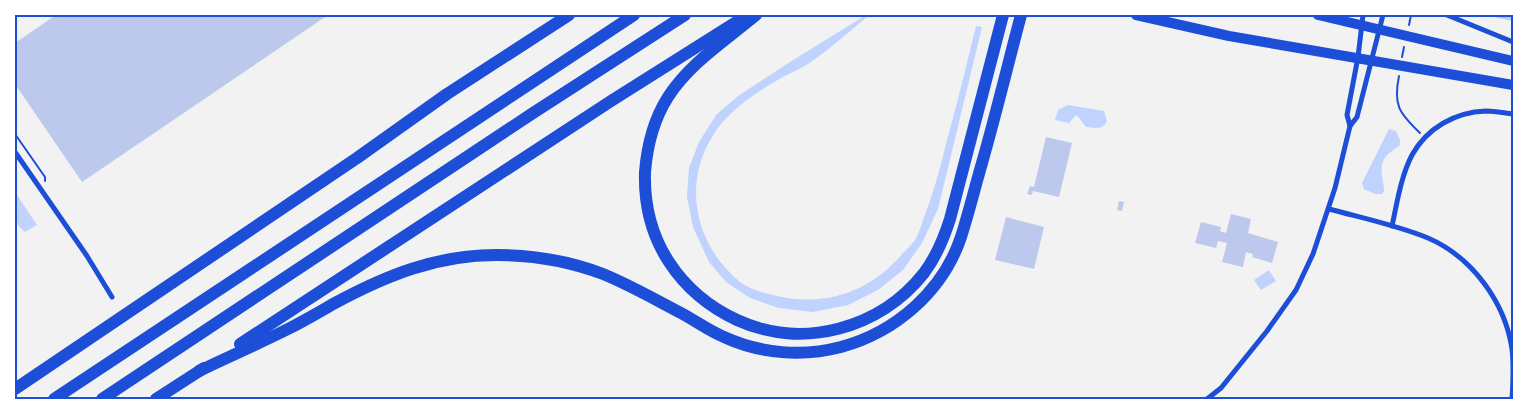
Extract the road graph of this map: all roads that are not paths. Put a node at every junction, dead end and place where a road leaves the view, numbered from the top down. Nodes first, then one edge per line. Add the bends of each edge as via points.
1 (569, 15) edge
2 (634, 15) edge
3 (685, 15) edge
4 (747, 15) edge
5 (756, 15) edge
6 (1003, 15) edge
7 (1021, 15) edge
8 (1136, 15) edge
9 (1318, 15) edge
10 (1384, 15) edge
11 (1446, 15) edge
12 (1363, 20) edge
13 (1380, 30) junction
14 (1513, 42) edge
15 (1358, 57) junction
16 (1372, 60) junction
17 (1513, 61) edge
18 (1513, 85) edge
19 (1513, 114) edge
20 (1350, 126) junction
21 (15, 152) edge
22 (1329, 209) junction
23 (1392, 226) junction
24 (112, 297) dead end
25 (198, 371) junction
26 (15, 389) edge
27 (54, 399) edge
28 (102, 399) edge
29 (156, 399) edge
30 (1207, 399) edge
31 (1512, 399) edge

1 - 26 highway
2 - 27 highway
3 - 28 highway
4 - 25 highway
5 - 6 highway via 702,58 668,97 653,129 646,163 647,208 665,256 682,281 706,302 746,324 777,332 809,334 855,324 883,310 905,293 932,261 950,219
7 - 25 highway via 995,119 957,247 938,281 922,300 888,328 863,340 817,352 763,350 720,336 601,273 552,260 494,255 445,260 389,276
8 - 15 main road via 1229,36
9 - 12 main road
10 - 13 street
11 - 14 street
12 - 13 main road
12 - 15 street
13 - 16 street
13 - 17 main road
15 - 16 main road
15 - 20 street via 1347,116
16 - 18 main road
16 - 20 street via 1357,118
19 - 23 street via 1487,111 1466,114 1439,126 1425,138 1408,166
20 - 22 street
21 - 24 street
22 - 23 street
22 - 30 street via 1305,272 1286,306 1239,367
23 - 31 street via 1444,247 1486,286 1501,311 1512,350
25 - 29 highway

